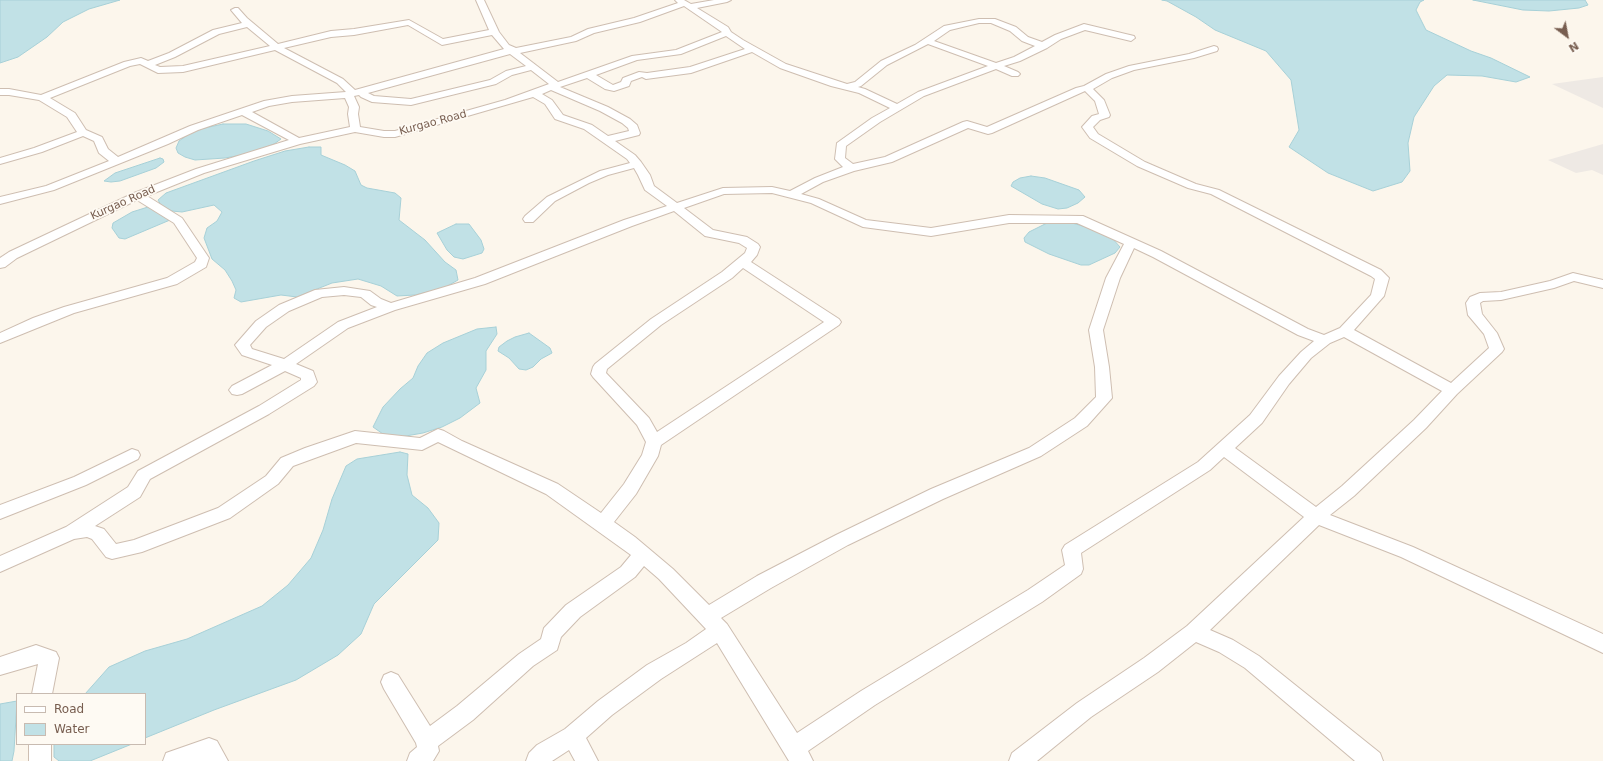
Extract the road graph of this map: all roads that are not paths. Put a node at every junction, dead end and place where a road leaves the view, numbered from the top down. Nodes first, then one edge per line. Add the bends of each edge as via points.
1 (480, 0) edge
2 (727, 0) edge
3 (684, 4) edge
4 (235, 10) dead end
5 (248, 24) junction
6 (493, 32) junction
7 (726, 32) junction
8 (1131, 38) dead end
9 (926, 41) junction
10 (275, 46) junction
11 (1044, 46) junction
12 (753, 49) junction
13 (1214, 49) dead end
14 (512, 51) junction
15 (147, 65) junction
16 (995, 66) junction
17 (532, 67) junction
18 (984, 70) junction
19 (588, 74) junction
20 (554, 86) junction
21 (848, 87) junction
22 (1087, 88) junction
23 (0, 92) edge
24 (355, 92) junction
25 (534, 93) junction
26 (42, 98) junction
27 (896, 107) junction
28 (243, 111) junction
29 (355, 129) junction
30 (82, 132) junction
31 (607, 140) junction
32 (298, 141) junction
33 (0, 161) edge
34 (116, 161) junction
35 (637, 164) junction
36 (851, 168) junction
37 (138, 195) junction
38 (791, 195) junction
39 (0, 201) edge
40 (676, 207) junction
41 (528, 219) dead end
42 (1130, 243) junction
43 (742, 262) junction
44 (0, 264) edge
45 (1603, 284) edge
46 (390, 307) junction
47 (1345, 331) junction
48 (0, 338) edge
49 (1325, 340) junction
50 (285, 365) junction
51 (237, 390) dead end
52 (1452, 390) junction
53 (654, 442) junction
54 (1224, 448) junction
55 (132, 455) dead end
56 (0, 512) edge
57 (1316, 517) junction
58 (604, 523) junction
59 (72, 532) junction
60 (643, 554) junction
61 (0, 564) edge
62 (714, 623) junction
63 (1194, 632) junction
64 (1603, 644) edge
65 (0, 666) edge
66 (391, 682) dead end
67 (42, 693) edge
68 (572, 736) junction
69 (428, 741) junction
70 (40, 745) edge
71 (798, 755) edge
72 (40, 761) edge
73 (174, 761) edge
74 (217, 761) edge
75 (418, 761) edge
76 (537, 761) edge
77 (587, 761) edge
78 (1020, 761) edge
79 (1372, 761) edge

1 - 6 street
2 - 3 street
3 - 7 street
3 - 14 street via 637,20 591,31 573,39
4 - 5 street
5 - 10 street
5 - 15 street via 216,32
6 - 10 street via 442,42 409,22
6 - 14 street
7 - 12 street
7 - 19 street, Kurgao Road via 678,52 635,58
8 - 11 street via 1084,27
9 - 11 street via 947,28 992,21
9 - 16 street
9 - 21 street via 884,63 858,84
10 - 15 street via 184,69 158,70
10 - 24 street via 340,81
11 - 16 street
12 - 19 street via 691,70 646,76 642,74 614,88 608,88
12 - 21 street via 794,71
13 - 22 street via 1127,70
14 - 17 street
14 - 24 street
15 - 26 street via 141,61 127,64
16 - 18 street
16 - 18 street via 1011,77
17 - 20 street
17 - 24 street via 509,73 493,82 411,102 372,99
18 - 27 street via 921,94
19 - 20 street, Kurgao Road
20 - 25 street, Kurgao Road
20 - 31 street via 604,109 633,127 635,133
21 - 27 street
22 - 36 street via 988,131 967,124 888,160
22 - 47 street via 1099,100 1105,115 1096,118 1087,127 1094,136 1141,164 1192,186 1215,192 1382,278 1377,296
23 - 26 street
24 - 28 street via 278,101
24 - 29 street
25 - 29 street, Kurgao Road via 395,134
25 - 31 street via 549,102 559,118 588,127
26 - 30 street via 72,115
27 - 36 street via 840,146 840,159
28 - 32 street
28 - 34 street via 194,128
29 - 32 street, Kurgao Road
30 - 33 street via 64,141
30 - 34 street via 98,139 103,150
31 - 35 street
32 - 37 street, Kurgao Road via 200,171
34 - 39 street via 50,188
35 - 40 street via 649,188
35 - 41 street via 585,181 551,199
36 - 38 street
37 - 44 street, Kurgao Road
37 - 48 street via 178,221 203,258 201,264 172,281 69,310
38 - 40 street via 772,190 723,191
38 - 42 street via 815,201 863,223 931,232 1009,219 1079,219
40 - 43 street via 709,233 743,240 754,247 751,255
40 - 46 street via 480,281
42 - 49 street via 1157,254 1303,332
42 - 62 street via 1113,278 1096,330 1104,398 1081,422 1035,452 937,494 842,540 764,582
43 - 53 street via 727,275 656,322 600,367 598,374 643,422
43 - 53 street via 834,322
45 - 52 street via 1573,277 1554,284 1475,300 1475,315 1490,334 1497,349
46 - 50 street via 343,325
46 - 50 street via 376,302 365,294 344,292 320,293 284,308 261,324 242,345 247,352
47 - 49 street
47 - 52 street
49 - 54 street via 1306,355 1256,419
50 - 51 street
50 - 59 street via 308,375 309,382 264,410 144,475 134,492
52 - 57 street via 1420,424
53 - 58 street via 650,456 630,489
54 - 57 street
54 - 71 street via 1204,466 1071,550 1074,569 1035,596 868,698
55 - 56 street via 80,481
57 - 63 street
57 - 64 street via 1407,552
58 - 59 street via 552,489 456,445 438,434 422,444 355,437 311,452 287,462 272,480 224,513 136,547 112,552 98,534 88,530
58 - 60 street
59 - 61 street
60 - 62 street
60 - 69 street via 628,572 573,611 551,634 550,644 526,660
62 - 68 street via 693,649 654,672 604,708
62 - 71 street
63 - 78 street via 1151,665 1084,710
63 - 79 street via 1226,646 1252,662
65 - 67 street via 36,654 49,658
66 - 69 street
68 - 76 street
68 - 77 street
69 - 75 street via 428,751
70 - 72 street
73 - 74 street via 209,749

